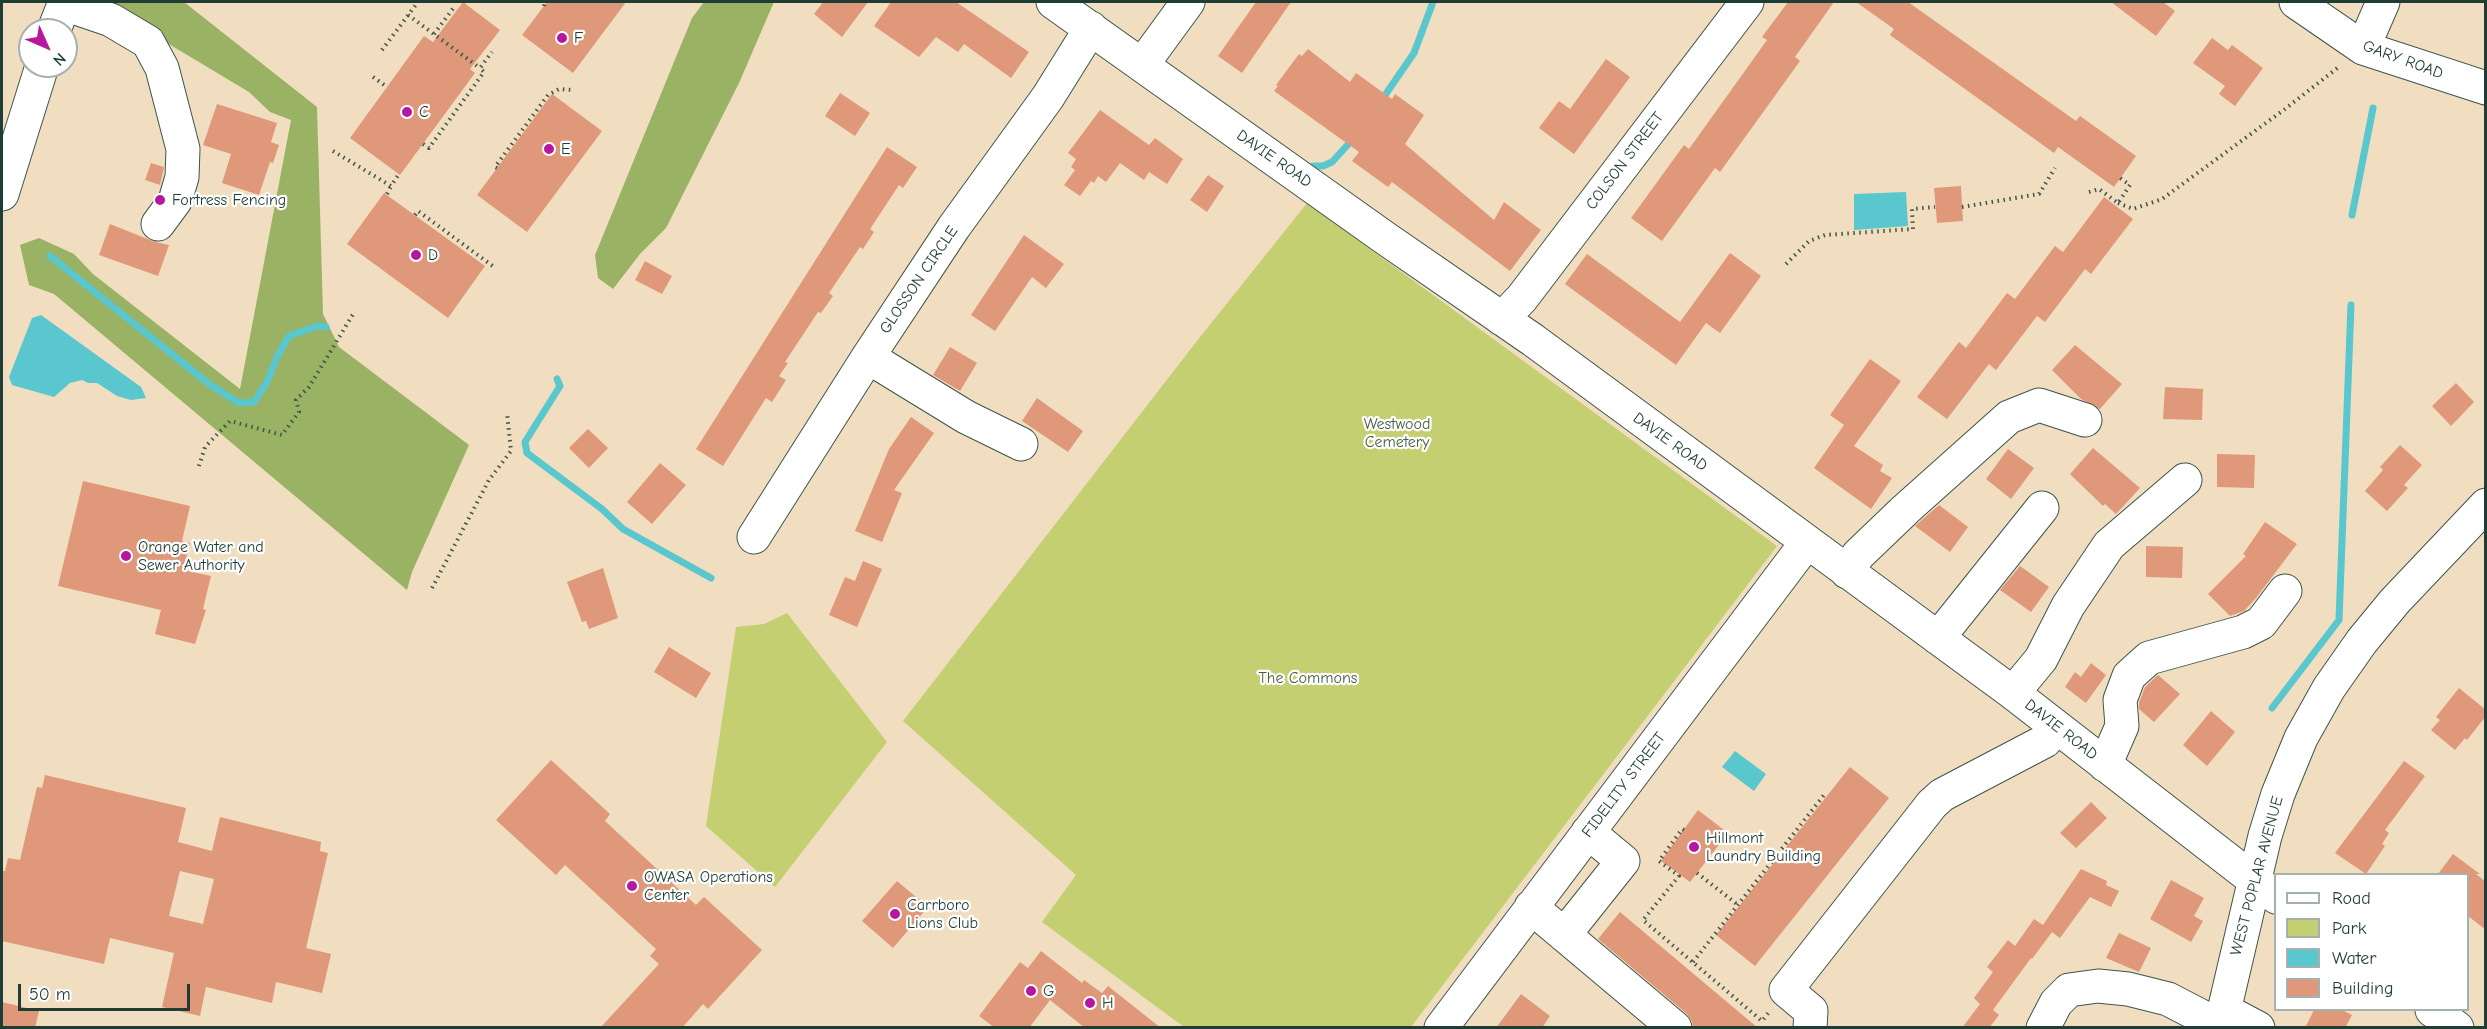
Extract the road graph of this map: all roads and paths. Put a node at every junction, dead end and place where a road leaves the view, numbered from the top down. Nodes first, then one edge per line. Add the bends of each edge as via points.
1 (418, 2) edge
2 (1053, 2) edge
3 (1188, 2) edge
4 (1747, 2) edge
5 (2296, 2) edge
6 (2383, 2) edge
7 (455, 6) dead end
8 (61, 12) edge
9 (408, 15) junction
10 (1091, 28) junction
11 (434, 34) junction
12 (2363, 48) junction
13 (382, 50) dead end
14 (492, 52) dead end
15 (1142, 65) junction
16 (480, 68) junction
17 (373, 77) dead end
18 (38, 78) edge
19 (387, 87) dead end
20 (2486, 88) edge
21 (572, 90) dead end
22 (423, 144) dead end
23 (333, 150) dead end
24 (497, 168) dead end
25 (2055, 168) dead end
26 (399, 174) dead end
27 (2120, 178) dead end
28 (4, 180) edge
29 (391, 186) junction
30 (2089, 192) dead end
31 (387, 194) dead end
32 (2118, 203) junction
33 (1935, 207) dead end
34 (1962, 207) dead end
35 (415, 215) dead end
36 (159, 224) dead end
37 (1786, 264) dead end
38 (494, 267) dead end
39 (355, 311) dead end
40 (1502, 319) junction
41 (868, 357) junction
42 (507, 413) dead end
43 (2085, 420) dead end
44 (1021, 444) dead end
45 (199, 466) dead end
46 (2185, 480) dead end
47 (2042, 508) dead end
48 (2484, 510) edge
49 (754, 537) dead end
50 (1807, 542) junction
51 (1848, 572) junction
52 (432, 588) dead end
53 (2285, 591) dead end
54 (1938, 638) junction
55 (2013, 693) junction
56 (2056, 727) junction
57 (2105, 765) junction
58 (1827, 797) dead end
59 (1684, 830) dead end
60 (1588, 832) junction
61 (1697, 873) dead end
62 (2265, 888) edge
63 (1738, 905) junction
64 (1532, 907) junction
65 (1564, 934) junction
66 (1693, 962) junction
67 (1786, 990) junction
68 (2433, 1011) edge
69 (2222, 1021) edge
70 (1441, 1028) edge
71 (1675, 1028) edge
72 (1810, 1028) edge
73 (2043, 1028) edge
74 (2258, 1028) edge
75 (2457, 1028) edge

1 - 9 path
2 - 10 street, DAVIE ROAD
3 - 15 street
4 - 40 street, COLSON STREET
5 - 12 street, GARY ROAD
6 - 12 street
7 - 11 path
8 - 36 street via 111,20 148,42 162,68 183,158 175,201
9 - 11 path
9 - 13 path
10 - 15 street, DAVIE ROAD
10 - 41 street, GLOSSON CIRCLE via 1048,97 954,227
11 - 16 path
12 - 20 street, GARY ROAD
12 - 32 path via 2162,199 2133,209
14 - 16 path
15 - 40 street, DAVIE ROAD
16 - 22 path via 484,72 429,148
17 - 19 path
18 - 28 street
21 - 24 path via 559,89 548,95
23 - 29 path
25 - 34 path via 2039,194
26 - 29 path
27 - 32 path via 2130,185
29 - 31 path
30 - 32 path via 2099,189
33 - 37 path via 1912,208 1912,229 1825,235 1809,242
35 - 38 path via 418,211
39 - 45 path via 309,387 296,400 299,412 282,435 230,421 205,447
40 - 50 street, DAVIE ROAD
41 - 44 street via 966,417
41 - 49 street, GLOSSON CIRCLE
42 - 52 path via 510,451 489,480
43 - 51 street via 2039,405 2009,417 1858,555
46 - 55 street via 2109,545 2068,606 2041,659
47 - 54 street
48 - 62 street, WEST POPLAR AVENUE via 2378,621 2329,688 2301,738 2278,794
50 - 51 street, DAVIE ROAD
50 - 60 street, FIDELITY STREET
51 - 54 street, DAVIE ROAD
53 - 57 street via 2261,623 2243,632 2149,658 2129,676 2120,700 2122,726
54 - 55 street, DAVIE ROAD
55 - 56 street, DAVIE ROAD
56 - 57 street, DAVIE ROAD
56 - 67 street via 2044,741 1932,804
57 - 62 street, DAVIE ROAD
58 - 63 path via 1824,795
59 - 66 path via 1659,861 1679,876 1643,920
60 - 64 street, FIDELITY STREET
60 - 65 street via 1623,861
61 - 63 path
62 - 69 street, WEST POPLAR AVENUE
63 - 66 path
64 - 65 street
64 - 70 street, FIDELITY STREET
65 - 71 street
66 - 67 path via 1762,1021
67 - 72 street via 1811,1011
68 - 75 street
69 - 73 street via 2168,999 2098,986 2069,990 2056,1003
69 - 74 street

